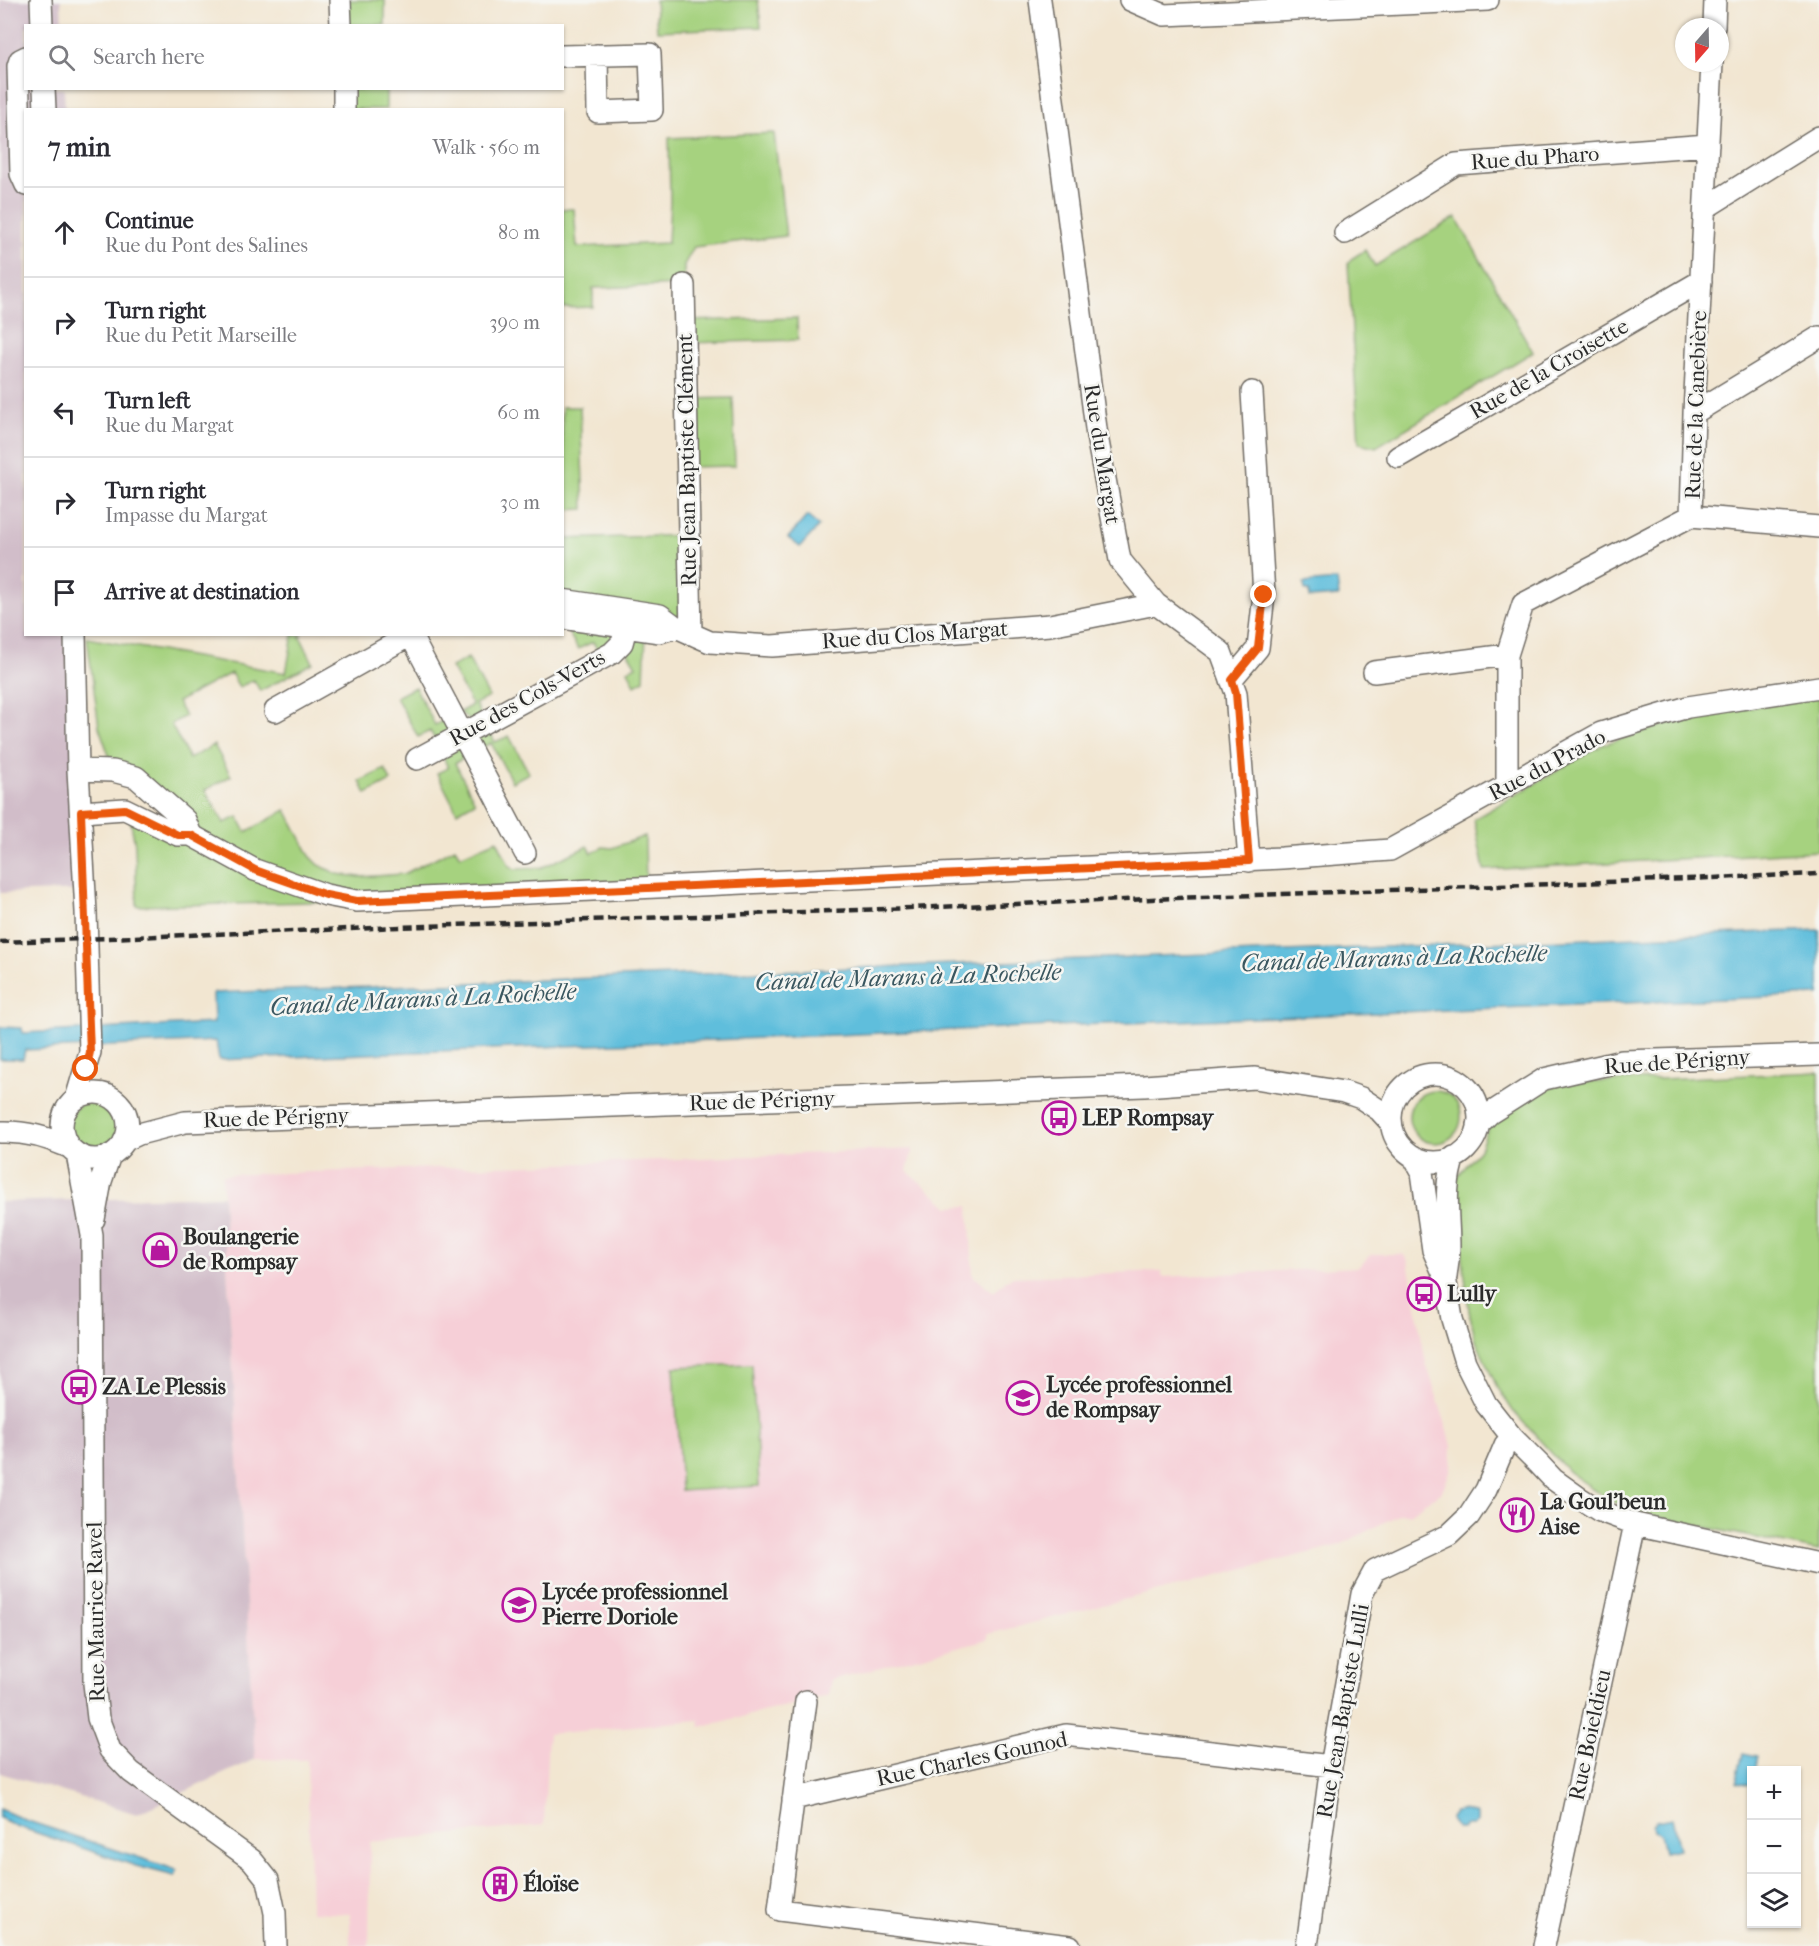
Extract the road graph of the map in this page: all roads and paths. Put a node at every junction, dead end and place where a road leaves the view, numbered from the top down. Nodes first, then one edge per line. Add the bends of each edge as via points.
1 (41, 0) edge
2 (340, 0) edge
3 (1040, 0) edge
4 (1130, 0) edge
5 (1488, 0) edge
6 (1715, 0) edge
7 (1714, 18) edge
8 (42, 24) edge
9 (342, 24) edge
10 (597, 55) dead end
11 (564, 56) edge
12 (24, 58) edge
13 (1712, 72) edge
14 (44, 90) edge
15 (344, 90) edge
16 (45, 108) edge
17 (344, 108) edge
18 (1819, 137) edge
19 (1708, 145) junction
20 (24, 181) edge
21 (1704, 208) junction
22 (1345, 233) dead end
23 (1701, 281) junction
24 (684, 285) dead end
25 (1819, 337) edge
26 (1252, 392) dead end
27 (1694, 413) junction
28 (1398, 458) dead end
29 (1691, 516) junction
30 (1819, 527) edge
31 (564, 600) edge
32 (1156, 604) junction
33 (564, 618) edge
34 (626, 628) junction
35 (683, 631) junction
36 (75, 636) edge
37 (409, 636) edge
38 (412, 636) edge
39 (1507, 655) junction
40 (1374, 672) dead end
41 (1232, 680) junction
42 (1819, 687) edge
43 (275, 711) dead end
44 (462, 735) junction
45 (417, 759) dead end
46 (78, 770) junction
47 (1508, 786) junction
48 (81, 812) junction
49 (191, 835) junction
50 (525, 853) dead end
51 (1249, 861) junction
52 (90, 1052) junction
53 (1819, 1055) edge
54 (107, 1095) junction
55 (76, 1099) junction
56 (63, 1116) junction
57 (1391, 1123) junction
58 (1478, 1125) junction
59 (7, 1131) edge
60 (117, 1148) junction
61 (73, 1151) junction
62 (1413, 1155) junction
63 (1454, 1158) junction
64 (92, 1235) junction
65 (1445, 1277) junction
66 (1512, 1437) junction
67 (1635, 1524) junction
68 (1819, 1564) edge
69 (806, 1701) dead end
70 (1331, 1766) junction
71 (794, 1799) junction
72 (276, 1946) edge
73 (1070, 1946) edge
74 (1307, 1946) edge
75 (1544, 1946) edge

1 - 8 street
2 - 9 street
3 - 32 street, Rue du Margat via 1097,436 1120,560
4 - 5 street via 1164,15
6 - 7 street
10 - 11 street
12 - 20 street via 18,66
13 - 19 street, Rue de la Canebière
14 - 16 street
15 - 17 street
18 - 21 street
19 - 21 street, Rue de la Canebière
19 - 22 street, Rue du Pharo via 1456,164
21 - 23 street, Rue de la Canebière
23 - 27 street, Rue de la Canebière
23 - 28 street, Rue de la Croisette
24 - 35 street, Rue Jean Baptiste Clément
25 - 27 street
26 - 41 street via 1264,595 1258,648
27 - 29 street, Rue de la Canebière
29 - 30 street
29 - 39 street, Rue de la Canebière via 1523,604
31 - 35 street, Rue du Clos Margat via 660,615
32 - 35 street, Rue du Clos Margat via 1050,625 772,646 710,642
32 - 41 street, Rue du Margat via 1221,652
33 - 34 street, Rue du Clos Margat
34 - 35 street, Rue du Clos Margat
34 - 44 street, Rue des Cols-Verts via 622,643 612,653
36 - 46 street
37 - 43 street
38 - 44 street
39 - 40 street
39 - 47 street, Rue de la Canebière
41 - 51 street, Rue du Margat
42 - 47 street, Rue du Prado via 1688,707 1601,733
44 - 45 street, Rue des Cols-Verts
44 - 50 street
46 - 48 street
46 - 49 street via 113,771 136,777 185,820
47 - 51 street, Rue du Prado via 1390,850
48 - 49 street via 125,809 178,835
48 - 52 street
49 - 51 street via 255,870 326,895 357,901
52 - 54 street
52 - 55 street
53 - 58 street, Rue de Périgny via 1622,1061 1544,1079
54 - 55 street via 86,1094
54 - 60 street via 123,1109 127,1119 128,1130
55 - 56 street
56 - 59 street
56 - 61 street via 63,1137
57 - 58 street via 1395,1099 1402,1089 1421,1076 1443,1074 1464,1084 1471,1093
57 - 60 street, Rue de Périgny via 1361,1098 1344,1092 1255,1078 1144,1086 185,1122 139,1134
57 - 62 street via 1399,1142
58 - 63 street via 1470,1144
59 - 61 street via 50,1139
60 - 61 street via 99,1159
60 - 64 street, Rue Maurice Ravel via 101,1181
61 - 64 street, Rue Maurice Ravel
62 - 63 street via 1433,1161
62 - 65 street via 1422,1172 1433,1250
63 - 65 street via 1447,1185 1449,1251
64 - 72 street, Rue Maurice Ravel via 94,1683 98,1718 110,1750 131,1773 252,1860 263,1873 275,1913
65 - 66 street via 1465,1362 1486,1404
66 - 67 street via 1553,1479 1581,1499
66 - 70 street, Rue Jean-Baptiste Lulli via 1469,1516 1449,1535 1375,1570 1362,1594
67 - 68 street
67 - 75 street, Rue Boieldieu
69 - 71 street
70 - 71 street, Rue Charles Gounod via 1066,1735
70 - 74 street, Rue Jean-Baptiste Lulli
71 - 73 street via 779,1910

